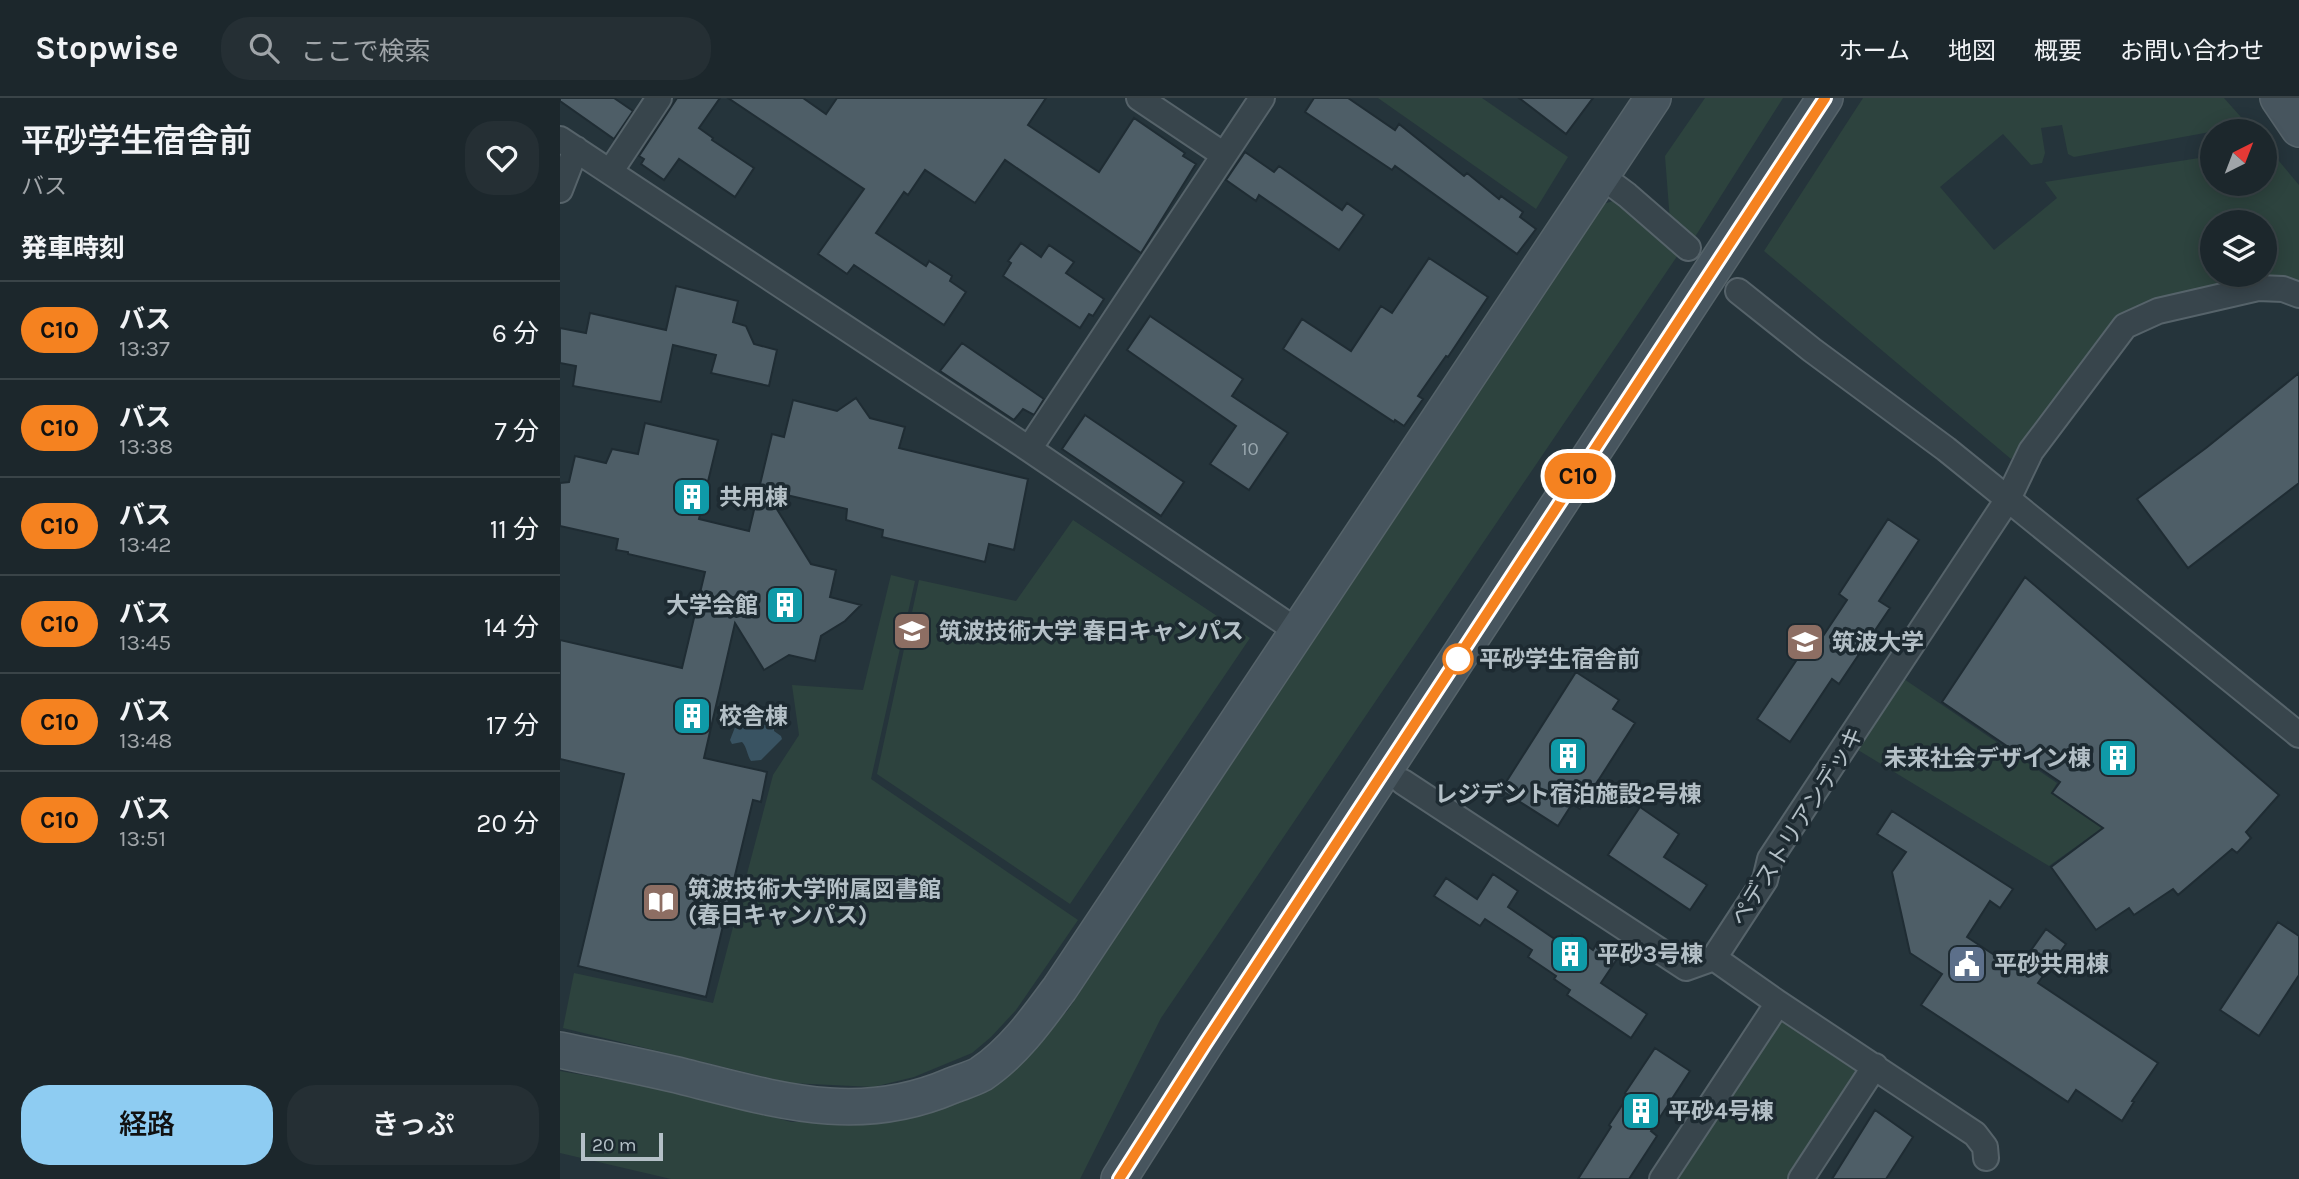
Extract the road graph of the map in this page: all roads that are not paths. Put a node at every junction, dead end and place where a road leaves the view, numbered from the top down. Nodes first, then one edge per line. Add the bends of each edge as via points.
1 (659, 98) edge
2 (1139, 98) edge
3 (1262, 98) edge
4 (1653, 98) edge
5 (1825, 98) edge
6 (2278, 99) edge
7 (2299, 129) edge
8 (568, 144) edge
9 (1224, 155) junction
10 (610, 172) junction
11 (1600, 175) junction
12 (560, 190) edge
13 (1688, 248) dead end
14 (1738, 291) dead end
15 (2299, 295) edge
16 (1029, 449) junction
17 (2008, 499) junction
18 (1297, 631) junction
19 (2299, 735) edge
20 (1403, 782) dead end
21 (1714, 958) junction
22 (1778, 1003) junction
23 (560, 1050) edge
24 (1875, 1066) junction
25 (1986, 1158) dead end
26 (1119, 1179) edge
27 (1662, 1179) edge
28 (1801, 1179) edge

1 - 10 street
2 - 9 street
3 - 9 street
4 - 11 street
5 - 26 street
6 - 7 street
8 - 10 street
8 - 12 street
9 - 16 street
10 - 16 street
11 - 13 street
11 - 18 street
14 - 17 street
15 - 17 street, ペデストリアンデッキ via 2258,288 2158,311 2125,326 2031,451
16 - 18 street
17 - 19 street
17 - 21 street, ペデストリアンデッキ via 1770,859 1765,880
18 - 23 street via 1060,988 1031,1027 981,1074 930,1095 889,1105 842,1107 792,1103
20 - 21 street via 1686,968
21 - 22 street
22 - 24 street
22 - 27 street
24 - 25 street via 1975,1134 1985,1147
24 - 28 street

